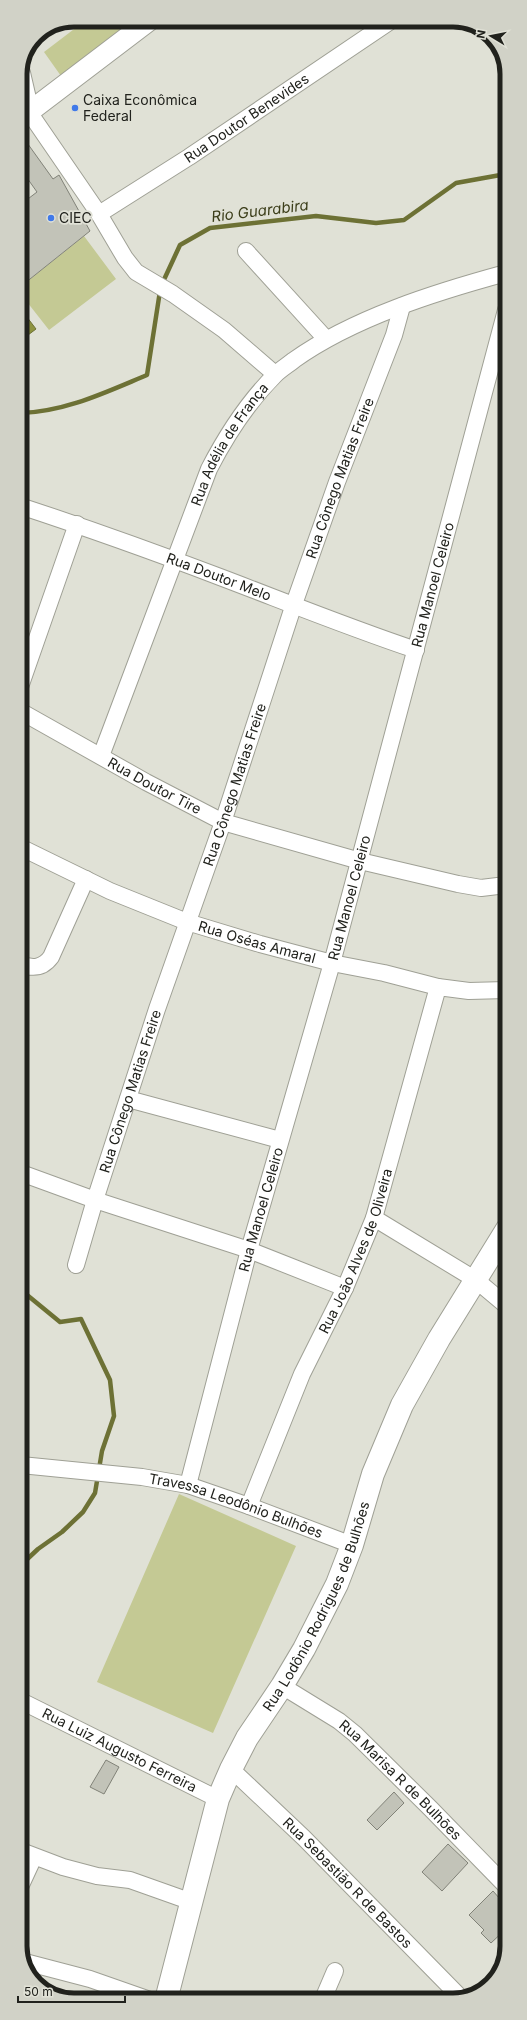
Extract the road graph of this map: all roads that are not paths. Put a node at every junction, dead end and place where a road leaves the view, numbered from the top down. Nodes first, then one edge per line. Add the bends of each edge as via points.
1 (141, 27) edge
2 (382, 27) edge
3 (27, 113) edge
4 (27, 119) edge
5 (99, 214) junction
6 (246, 250) dead end
7 (500, 275) edge
8 (402, 306) junction
9 (500, 333) edge
10 (326, 339) junction
11 (275, 374) junction
12 (27, 508) edge
13 (77, 524) junction
14 (175, 562) junction
15 (293, 607) junction
16 (416, 650) junction
17 (27, 667) edge
18 (27, 715) edge
19 (101, 756) junction
20 (222, 822) junction
21 (27, 850) edge
22 (360, 861) junction
23 (86, 880) junction
24 (500, 886) edge
25 (187, 922) junction
26 (332, 963) junction
27 (27, 966) edge
28 (438, 987) junction
29 (500, 990) edge
30 (128, 1099) junction
31 (280, 1140) junction
32 (27, 1175) edge
33 (95, 1200) junction
34 (374, 1218) junction
35 (500, 1241) edge
36 (249, 1250) junction
37 (76, 1265) dead end
38 (476, 1280) junction
39 (344, 1288) junction
40 (500, 1300) edge
41 (27, 1466) edge
42 (188, 1485) junction
43 (249, 1506) junction
44 (352, 1545) junction
45 (282, 1686) junction
46 (27, 1704) edge
47 (231, 1769) junction
48 (218, 1799) junction
49 (27, 1854) edge
50 (500, 1880) edge
51 (192, 1902) junction
52 (31, 1964) edge
53 (335, 1971) dead end
54 (130, 1993) edge
55 (168, 1993) edge
56 (326, 1993) edge
57 (456, 1993) edge

1 - 3 street
2 - 5 street, Rua Doutor Benevides via 189,157
4 - 5 street
5 - 11 street via 136,272 224,330
6 - 10 street
7 - 8 street, Rua Adélia de França
8 - 10 street, Rua Adélia de França
8 - 15 street, Rua Cônego Matias Freire via 394,335 337,482
9 - 16 street, Rua Manoel Celeiro
10 - 11 street, Rua Adélia de França
11 - 14 street, Rua Adélia de França via 221,446 209,469
12 - 13 street, Rua Doutor Melo
13 - 14 street, Rua Doutor Melo
13 - 17 street
14 - 15 street, Rua Doutor Melo via 220,577
14 - 19 street, Rua Adélia de França
15 - 16 street, Rua Doutor Melo
15 - 20 street, Rua Cônego Matias Freire
16 - 22 street, Rua Manoel Celeiro
18 - 19 street, Rua Doutor Tire
19 - 20 street, Rua Doutor Tire
20 - 22 street, Rua Doutor Tire
20 - 25 street, Rua Cônego Matias Freire
21 - 23 street, Rua Oséas Amaral
22 - 24 street, Rua Doutor Tire via 481,888
22 - 26 street, Rua Manoel Celeiro
23 - 25 street, Rua Oséas Amaral
23 - 27 street via 51,957 46,964 36,968
25 - 26 street, Rua Oséas Amaral
25 - 30 street, Rua Cônego Matias Freire
26 - 28 street, Rua Oséas Amaral
26 - 31 street, Rua Manoel Celeiro
28 - 29 street, Rua Oséas Amaral via 469,991
28 - 34 street, Rua João Alves de Oliveira
30 - 31 street
30 - 33 street, Rua Cônego Matias Freire
31 - 36 street, Rua Manoel Celeiro
32 - 33 street
33 - 36 street
33 - 37 street, Rua Cônego Matias Freire
34 - 38 street
34 - 39 street, Rua João Alves de Oliveira
35 - 38 main road, Rua Lodônio Rodrigues de Bulhões
36 - 39 street
36 - 42 street, Rua Manoel Celeiro
38 - 40 street
38 - 44 main road, Rua Lodônio Rodrigues de Bulhões via 402,1405 373,1474
39 - 43 street, Rua João Alves de Oliveira via 302,1374
41 - 42 street, Travessa Leodônio Bulhões via 81,1470
42 - 43 street, Travessa Leodônio Bulhões
43 - 44 street, Travessa Leodônio Bulhões
44 - 45 main road, Rua Lodônio Rodrigues de Bulhões via 338,1584
45 - 47 main road, Rua Lodônio Rodrigues de Bulhões
45 - 50 street, Rua Marisa R de Bulhões via 340,1721 355,1734
46 - 48 street, Rua Luiz Augusto Ferreira
47 - 48 main road, Rua Lodônio Rodrigues de Bulhões
47 - 57 street, Rua Sebastião R de Bastos via 304,1838
48 - 51 main road, Rua Lodônio Rodrigues de Bulhões
49 - 51 street via 97,1876 130,1880
51 - 55 main road, Rua Lodônio Rodrigues de Bulhões
52 - 54 street via 90,1979
53 - 56 street

